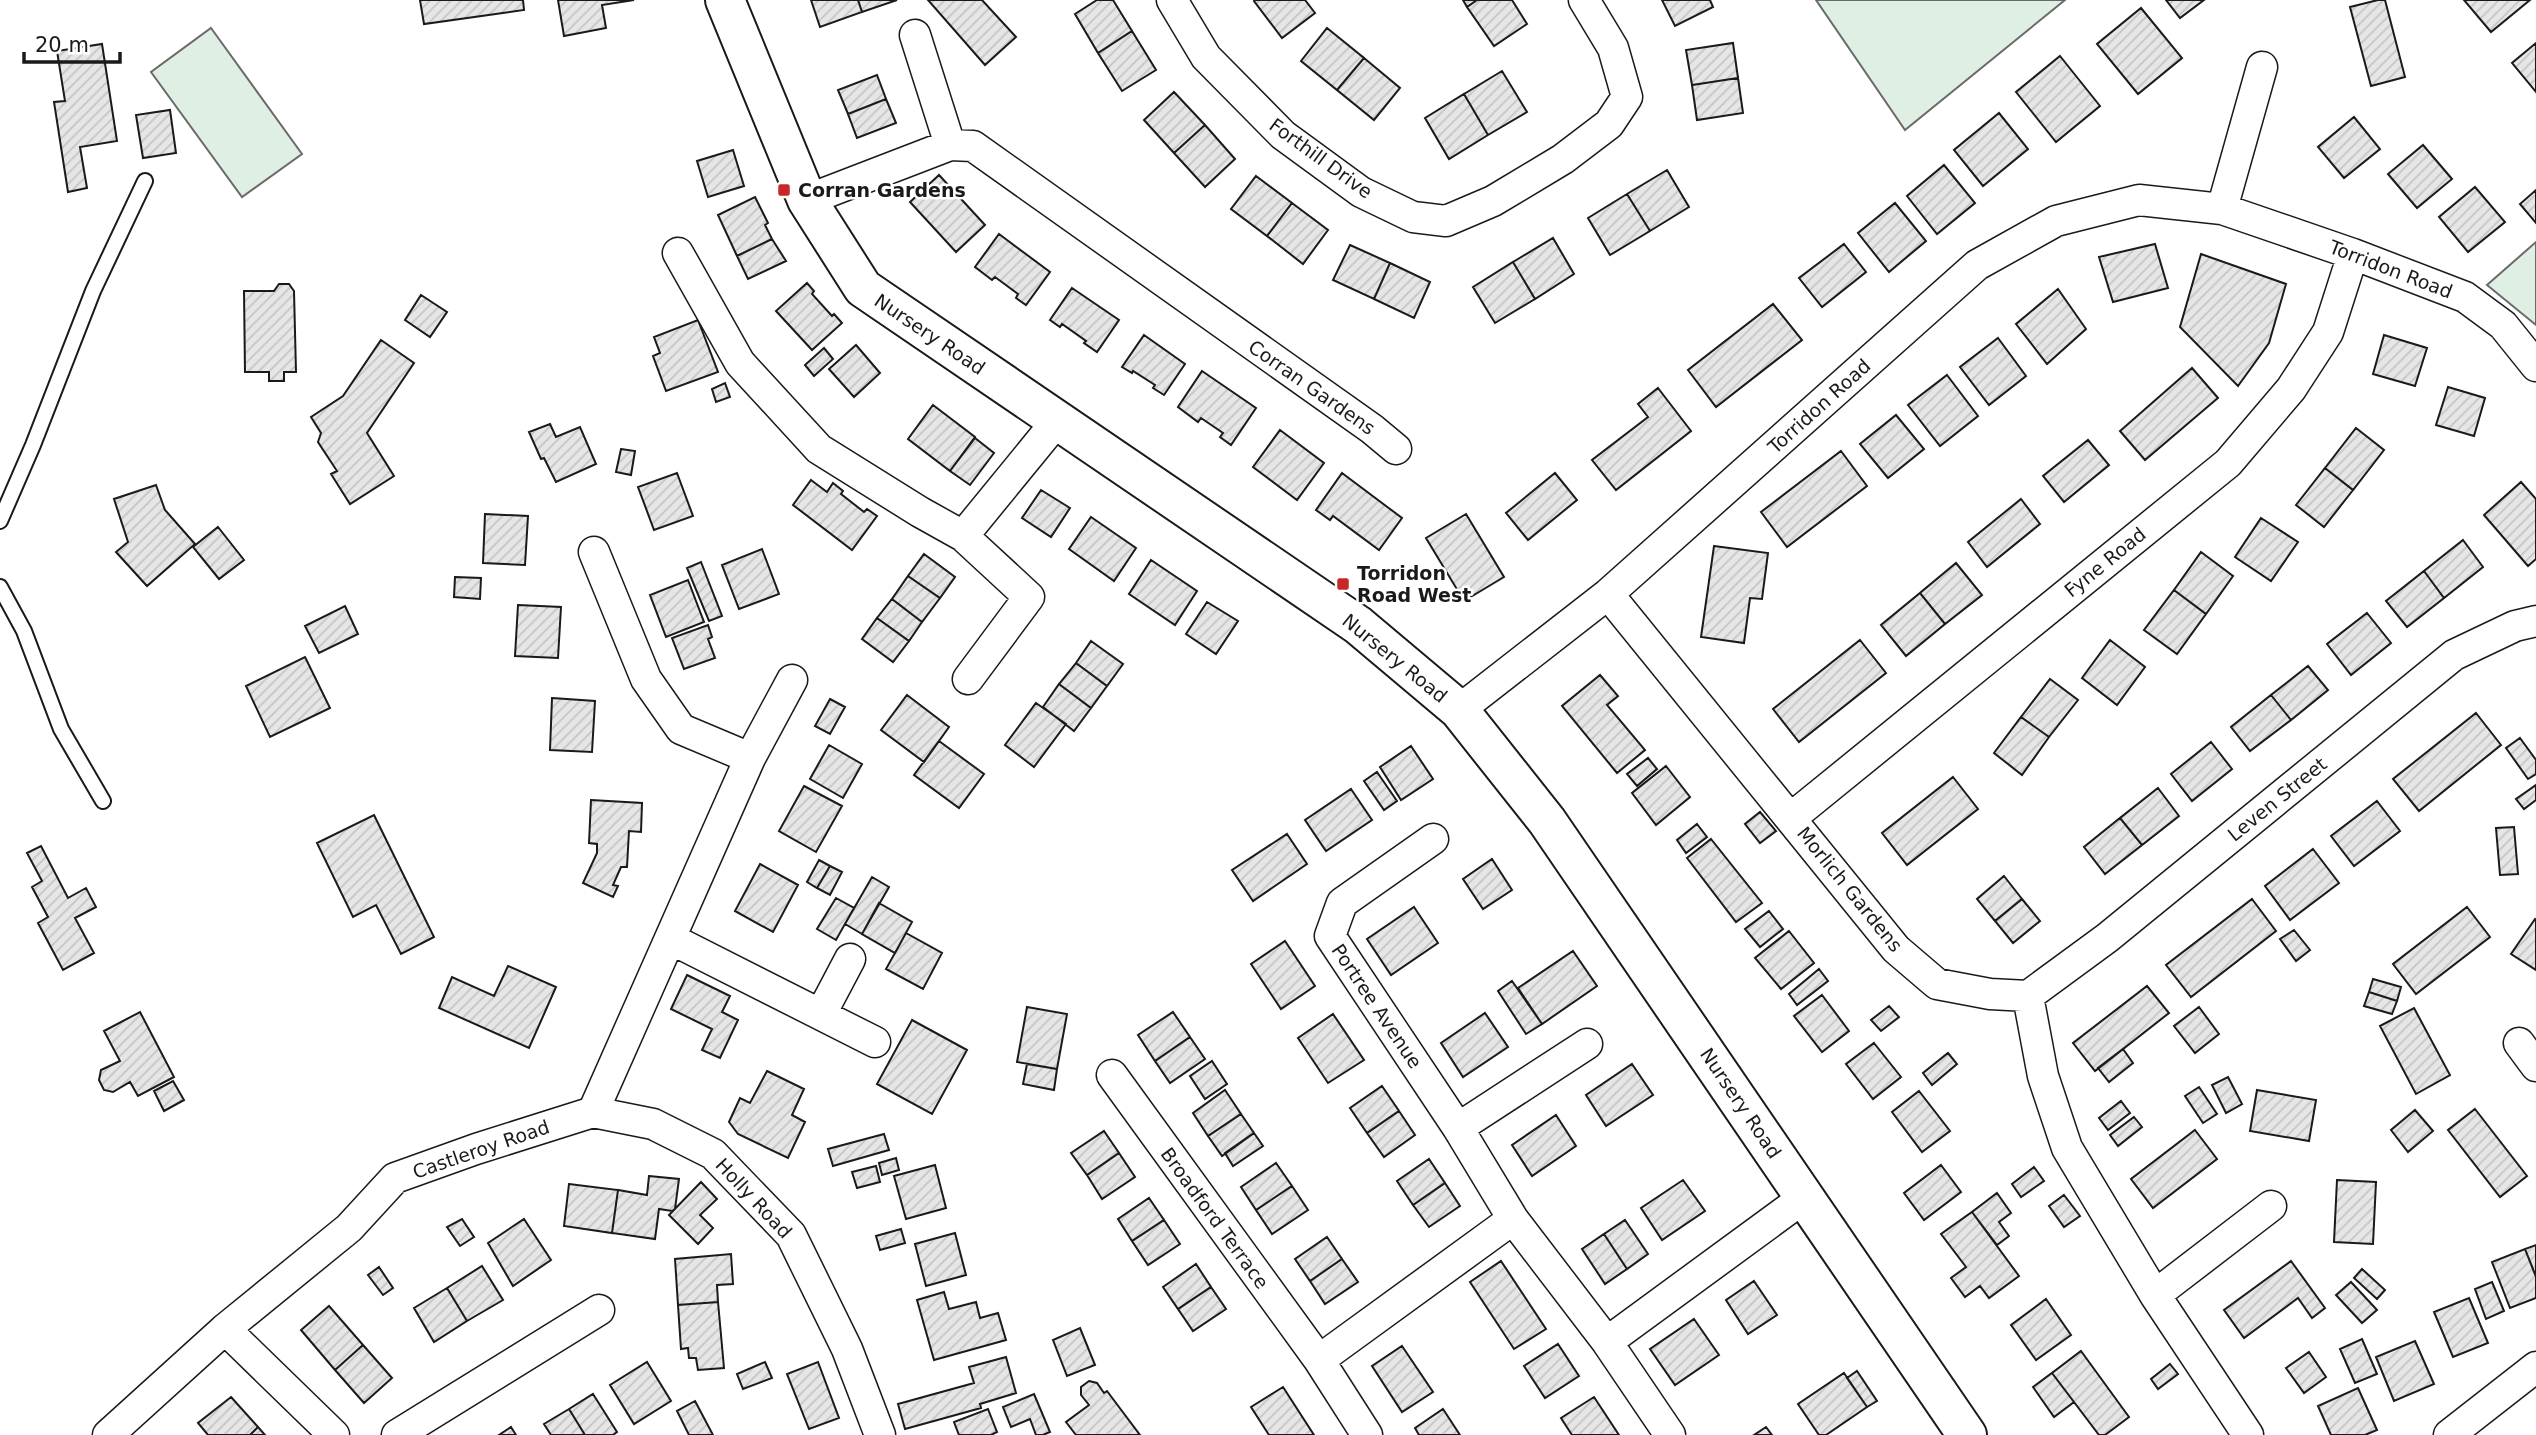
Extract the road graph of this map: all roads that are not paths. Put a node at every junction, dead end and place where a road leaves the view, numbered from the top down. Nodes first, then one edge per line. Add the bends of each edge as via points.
1 (725, 0) edge
2 (1172, 0) edge
3 (1584, 0) edge
4 (915, 35) dead end
5 (2262, 67) dead end
6 (950, 145) junction
7 (145, 181) dead end
8 (807, 200) junction
9 (2222, 209) junction
10 (678, 253) dead end
11 (2354, 254) junction
12 (2536, 366) edge
13 (1057, 421) junction
14 (1396, 449) dead end
15 (0, 521) edge
16 (964, 536) junction
17 (594, 552) dead end
18 (0, 587) edge
19 (1608, 594) junction
20 (2536, 621) edge
21 (968, 679) dead end
22 (792, 680) dead end
23 (1459, 710) junction
24 (750, 758) junction
25 (103, 802) dead end
26 (1791, 818) junction
27 (1433, 839) dead end
28 (671, 939) junction
29 (850, 959) dead end
30 (2028, 996) junction
31 (821, 1014) junction
32 (875, 1042) dead end
33 (1587, 1044) dead end
34 (1112, 1075) dead end
35 (593, 1112) junction
36 (1458, 1128) junction
37 (1805, 1197) junction
38 (2271, 1206) dead end
39 (1513, 1219) junction
40 (2155, 1295) junction
41 (599, 1310) dead end
42 (225, 1329) junction
43 (1607, 1342) junction
44 (1319, 1360) junction
45 (2536, 1367) edge
46 (108, 1435) edge
47 (334, 1435) edge
48 (397, 1435) edge
49 (880, 1435) edge
50 (1367, 1435) edge
51 (1670, 1435) edge
52 (1967, 1435) edge
53 (2248, 1435) edge
54 (2449, 1435) edge

1 - 8 street, Nursery Road
2 - 3 street, Forthill Drive via 1206,57 1283,135 1361,192 1413,217 1446,221 1493,201 1563,159 1609,124 1627,97 1613,48
4 - 6 street
5 - 9 street
6 - 8 street
6 - 14 street, Corran Gardens via 973,146
7 - 15 lane via 93,291
8 - 13 street, Nursery Road via 863,288
9 - 11 street, Torridon Road
9 - 19 street, Torridon Road via 2139,200 2056,222 1977,265
10 - 16 street via 740,363 819,449
11 - 12 street, Torridon Road via 2465,297 2503,325
11 - 26 street, Fyne Road via 2328,332 2291,389 2228,463
13 - 16 street
13 - 23 street, Nursery Road via 1358,625
16 - 21 street via 1029,597
17 - 24 street via 646,679 681,729
18 - 25 lane via 24,631 61,729
19 - 23 street, Torridon Road
19 - 26 street, Morlich Gardens
20 - 30 street, Leven Street via 2454,655 2108,938
22 - 24 street
23 - 37 street, Nursery Road via 1547,821
24 - 28 street
26 - 30 street, Morlich Gardens via 1896,950 1937,984
27 - 36 street, Portree Avenue via 1342,903 1330,936
28 - 31 street
28 - 35 street
29 - 31 street
30 - 40 street via 2043,1076 2067,1148
31 - 32 street
33 - 36 street
34 - 44 street, Broadford Terrace
35 - 42 street, Castleroy Road via 395,1178 349,1228
35 - 49 street, Holly Road via 653,1124 713,1154 791,1235 847,1349
36 - 39 street, Portree Avenue
37 - 43 street
37 - 52 street, Nursery Road
38 - 40 street
39 - 43 street, Portree Avenue
39 - 44 street
40 - 53 street
41 - 48 street
42 - 46 street, Castleroy Road
42 - 47 street
43 - 51 street, Portree Avenue
44 - 50 street, Broadford Terrace
45 - 54 street

